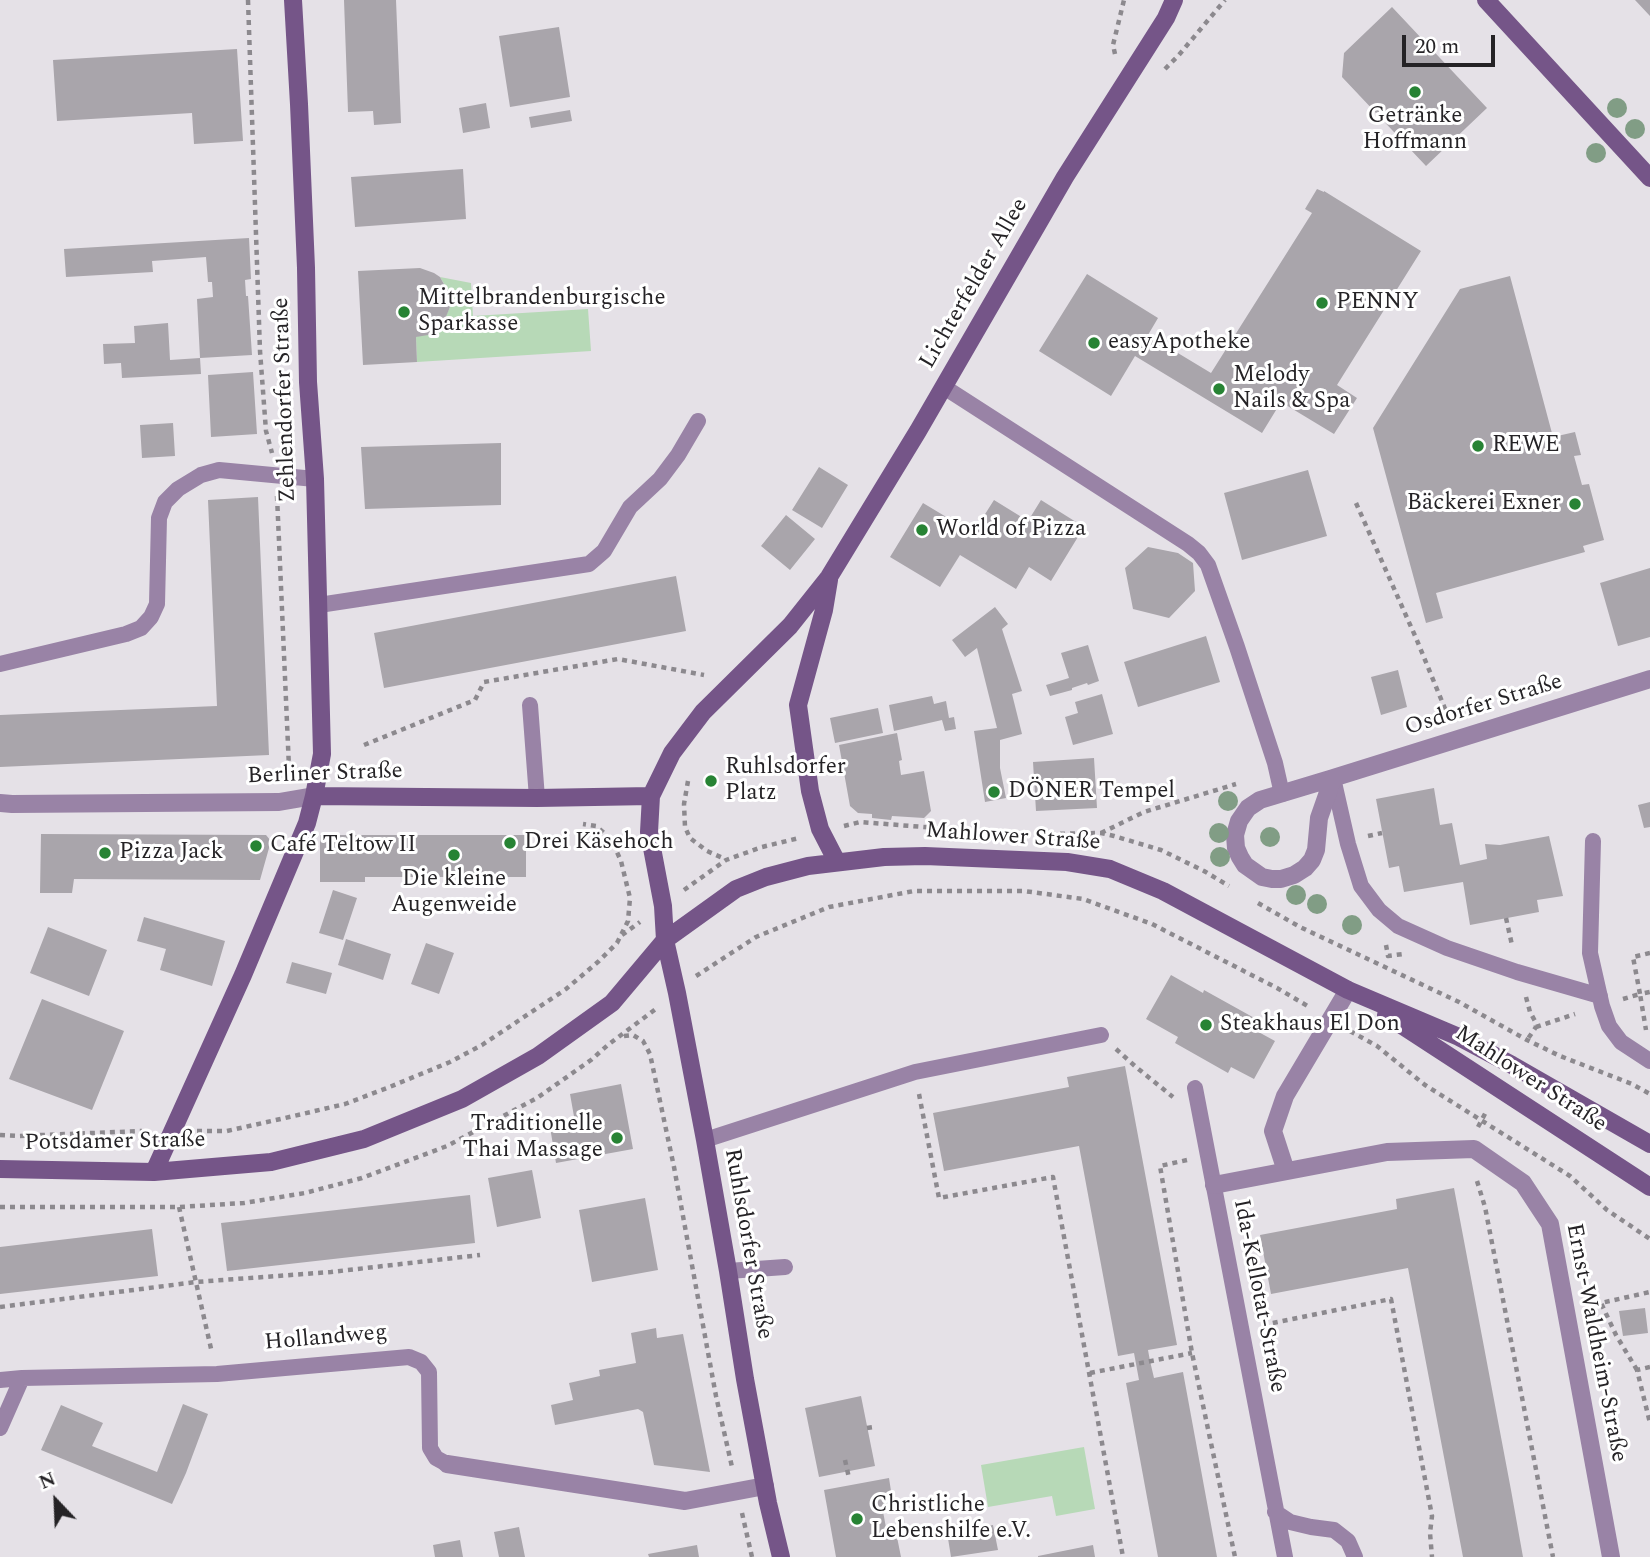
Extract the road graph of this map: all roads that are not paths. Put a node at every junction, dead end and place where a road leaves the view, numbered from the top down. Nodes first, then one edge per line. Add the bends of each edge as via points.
1 (293, 0) edge
2 (1174, 0) edge
3 (1183, 0) edge
4 (1486, 0) edge
5 (1166, 18) junction
6 (1650, 178) edge
7 (944, 387) junction
8 (698, 421) dead end
9 (315, 479) junction
10 (829, 577) junction
11 (319, 605) junction
12 (0, 664) edge
13 (1650, 679) edge
14 (530, 705) dead end
15 (1333, 778) junction
16 (1282, 794) junction
17 (314, 796) junction
18 (651, 796) junction
19 (537, 798) junction
20 (0, 803) edge
21 (1593, 841) dead end
22 (837, 862) junction
23 (665, 940) junction
24 (1348, 990) junction
25 (1600, 996) junction
26 (1101, 1035) road end
27 (1650, 1061) edge
28 (1195, 1088) dead end
29 (705, 1140) junction
30 (1650, 1144) edge
31 (0, 1169) edge
32 (1286, 1171) junction
33 (154, 1172) junction
34 (1214, 1185) junction
35 (1650, 1187) edge
36 (785, 1267) dead end
37 (728, 1271) junction
38 (22, 1378) junction
39 (0, 1380) edge
40 (0, 1428) edge
41 (447, 1464) joint
42 (765, 1486) junction
43 (1275, 1512) junction
44 (781, 1557) edge
45 (1285, 1557) edge
46 (1355, 1557) edge
47 (1611, 1557) edge

1 - 9 street, Zehlendorfer Straße
2 - 5 street, Lichterfelder Allee
3 - 5 street, Lichterfelder Allee
4 - 6 street
5 - 7 street, Lichterfelder Allee via 1065,177
7 - 10 street, Lichterfelder Allee
7 - 16 lane via 1199,553 1208,565 1237,647
8 - 11 lane via 660,479 630,508 604,551 589,564
9 - 11 street, Zehlendorfer Straße
9 - 12 lane via 219,470 201,475 165,502 159,518 157,604 141,628
10 - 18 street via 790,626 704,712 672,753
10 - 22 street via 798,705 810,791 820,829
11 - 17 street, Zehlendorfer Straße via 322,754
13 - 15 street, Osdorfer Straße
14 - 19 lane
15 - 16 street, Osdorfer Straße
15 - 16 street, Osdorfer Straße via 1319,818 1312,860 1294,875 1272,879 1245,865 1235,835 1248,808
15 - 25 lane via 1361,886 1398,926 1447,948
17 - 19 street, Berliner Straße
17 - 20 street, Berliner Straße via 279,802
17 - 33 street via 243,975
18 - 19 street, Berliner Straße
18 - 23 street via 649,832
21 - 25 lane via 1590,953
22 - 23 street, Mahlower Straße via 777,874 736,889
22 - 24 street, Mahlower Straße via 937,856 1066,862 1110,869 1163,891
23 - 29 street, Ruhlsdorfer Straße
23 - 33 street, Potsdamer Straße via 612,1003 538,1056 463,1099 364,1139 284,1159
24 - 30 street, Mahlower Straße via 1459,1037
24 - 32 street via 1285,1096 1273,1131
24 - 35 street, Mahlower Straße
25 - 27 lane via 1609,1026 1621,1042
26 - 29 lane via 915,1072
28 - 34 lane, Ida-Kellotat-Straße
29 - 37 street, Ruhlsdorfer Straße
31 - 33 street, Potsdamer Straße
32 - 34 street
32 - 47 street, Ernst-Waldheim-Straße via 1387,1152 1474,1149 1523,1183 1550,1224
34 - 43 lane, Ida-Kellotat-Straße
36 - 37 lane
37 - 42 street, Ruhlsdorfer Straße
38 - 39 lane, Hollandweg
38 - 40 lane
38 - 41 lane, Hollandweg via 217,1374 415,1359 429,1373 430,1448
41 - 42 street, Hollandweg via 685,1502
42 - 44 street, Ruhlsdorfer Straße
43 - 45 lane, Ida-Kellotat-Straße
43 - 46 lane via 1290,1522 1334,1530 1348,1541

